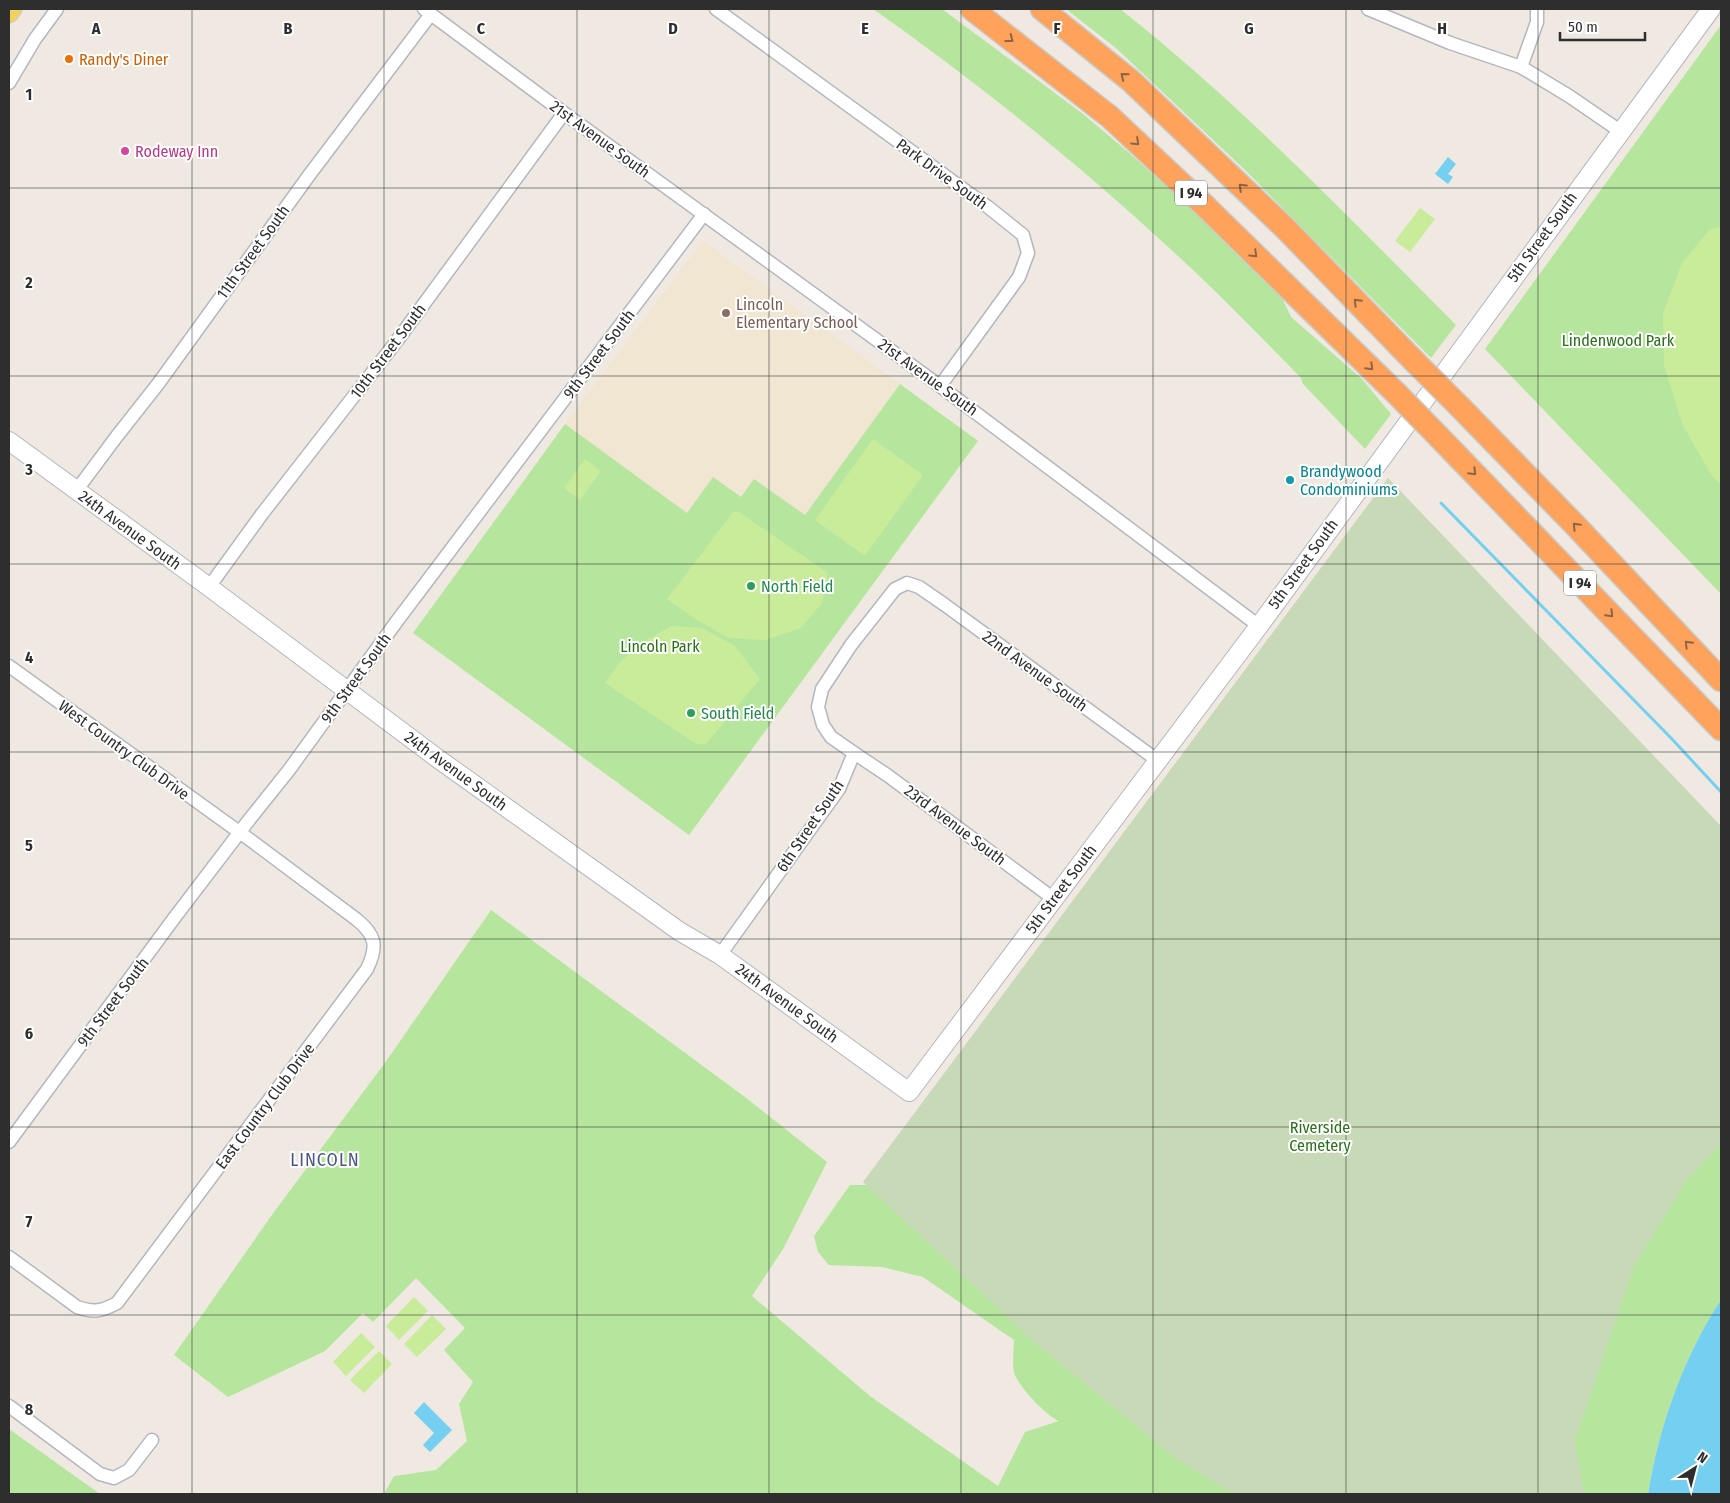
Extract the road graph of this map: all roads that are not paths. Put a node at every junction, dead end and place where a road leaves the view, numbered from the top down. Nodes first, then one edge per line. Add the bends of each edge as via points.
1 (12, 9) edge
2 (57, 9) edge
3 (716, 9) edge
4 (972, 9) edge
5 (1042, 9) edge
6 (1368, 9) edge
7 (1537, 9) edge
8 (1711, 9) edge
9 (428, 12) edge
10 (9, 13) edge
11 (1521, 67) junction
12 (9, 81) edge
13 (564, 113) junction
14 (1620, 131) junction
15 (704, 214) junction
16 (940, 386) junction
17 (9, 441) edge
18 (76, 491) junction
19 (209, 587) junction
20 (1258, 626) junction
21 (9, 666) edge
22 (1721, 680) edge
23 (346, 690) junction
24 (1721, 729) edge
25 (854, 753) junction
26 (1157, 760) junction
27 (240, 833) junction
28 (1054, 899) junction
29 (720, 955) junction
30 (909, 1092) joint
31 (9, 1142) edge
32 (9, 1257) edge
33 (9, 1406) edge
34 (152, 1440) dead end

1 - 10 main road
2 - 12 street
3 - 16 street, Park Drive South via 1023,235 1028,253 1019,277
4 -> 24 highway, I 94, bridge via 1110,117 1205,206 1396,393
22 -> 5 highway, I 94, bridge via 1286,229 1131,81
6 - 11 street via 1450,43
7 - 11 street via 1537,22
8 - 14 street, 5th Street South
9 - 13 street, 21st Avenue South
9 - 18 street, 11th Street South via 158,384
11 - 14 street
13 - 15 street, 21st Avenue South
13 - 19 street, 10th Street South via 396,342
14 - 20 street, 5th Street South
15 - 16 street, 21st Avenue South
15 - 23 street, 9th Street South
16 - 20 street, 21st Avenue South
17 - 18 street, 24th Avenue South
18 - 19 street, 24th Avenue South
19 - 23 street, 24th Avenue South
20 - 26 street, 5th Street South
21 - 27 street, West Country Club Drive
23 - 27 street, 9th Street South
23 - 29 street, 24th Avenue South via 679,931
25 - 26 street, 22nd Avenue South via 831,736 823,725 818,707 822,689 895,589 907,583 945,605
25 - 28 street, 23rd Avenue South
25 - 29 street, 6th Street South via 839,789
26 - 28 street, 5th Street South
27 - 31 street, 9th Street South
27 - 32 street, East Country Club Drive via 363,925 375,946 367,969 118,1304 96,1311 77,1307
28 - 30 street, 5th Street South
29 - 30 street, 24th Avenue South
33 - 34 street via 100,1474 114,1478 129,1470

